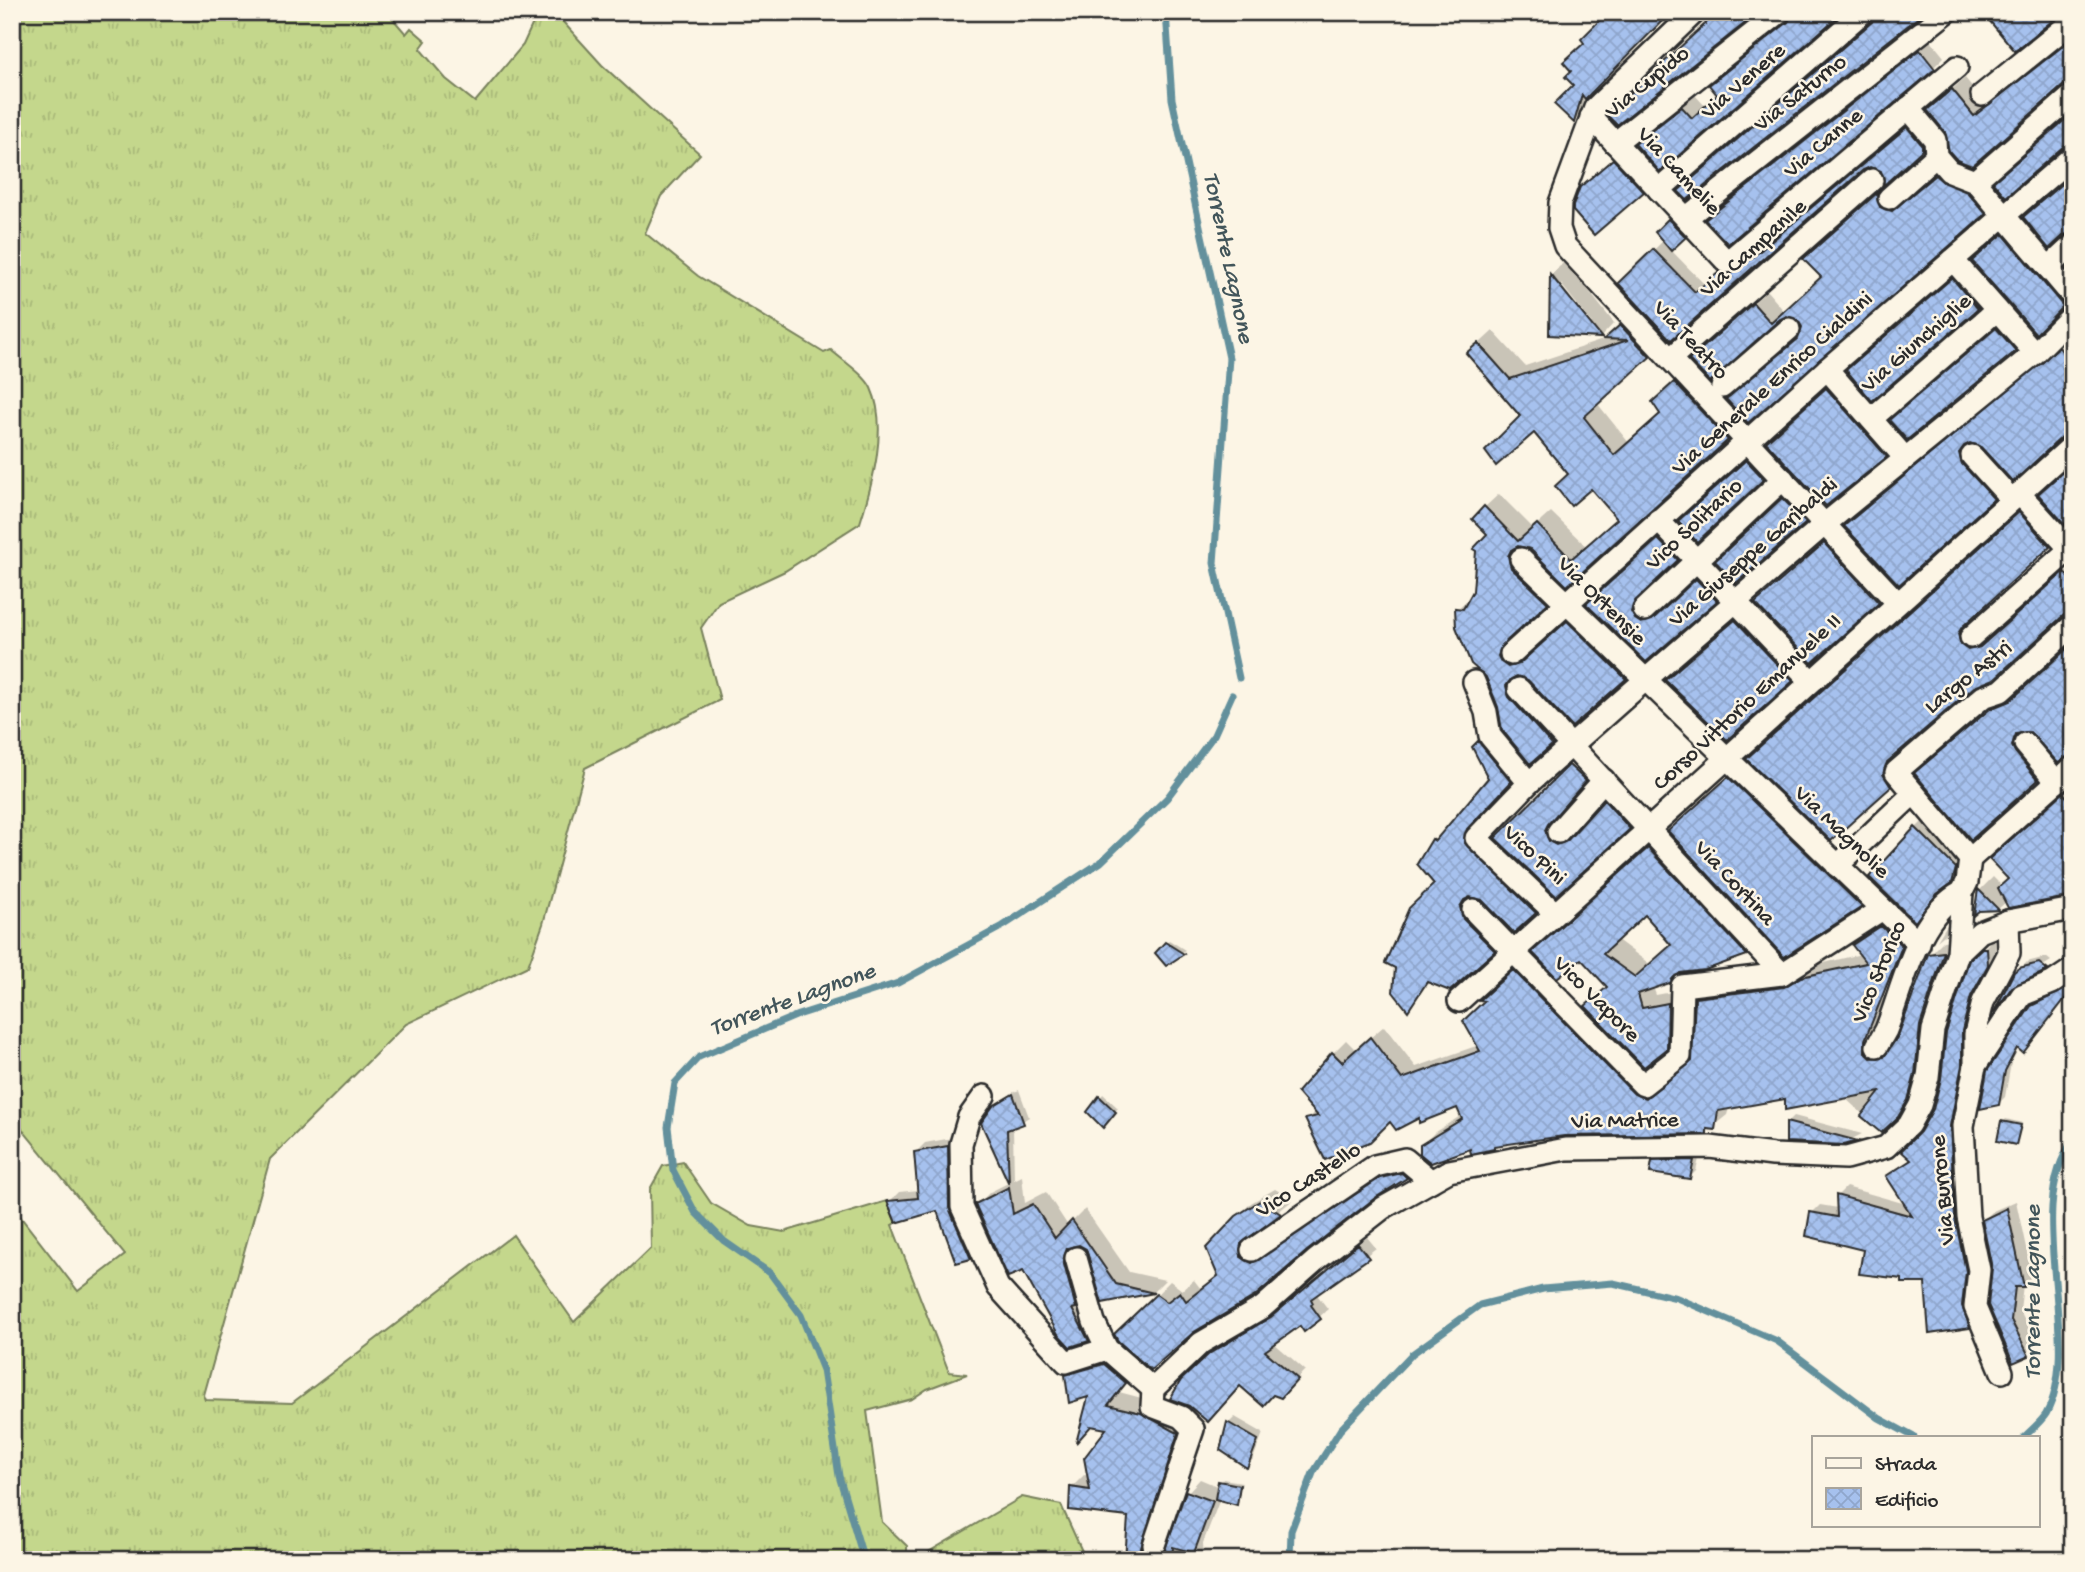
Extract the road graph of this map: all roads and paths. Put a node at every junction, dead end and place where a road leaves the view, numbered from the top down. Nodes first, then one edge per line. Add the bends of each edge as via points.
1 (1695, 12) edge
2 (1780, 12) edge
3 (1863, 12) edge
4 (1917, 12) edge
5 (1935, 12) edge
6 (1947, 12) edge
7 (2073, 21) edge
8 (1956, 67) dead end
9 (1982, 95) dead end
10 (2073, 95) edge
11 (1908, 108) junction
12 (1591, 117) junction
13 (1615, 143) junction
14 (1936, 156) junction
15 (2073, 156) edge
16 (1872, 180) dead end
17 (1975, 181) junction
18 (1659, 190) junction
19 (1889, 198) dead end
20 (2003, 216) junction
21 (1686, 218) junction
22 (2073, 244) edge
23 (1953, 260) junction
24 (1727, 262) joint
25 (2048, 268) junction
26 (2073, 297) edge
27 (1997, 310) junction
28 (2073, 315) edge
29 (1789, 329) dead end
30 (2035, 353) junction
31 (1671, 358) junction
32 (1827, 369) junction
33 (1722, 387) dead end
34 (1871, 419) junction
35 (1747, 441) junction
36 (2073, 444) edge
37 (1972, 456) dead end
38 (1905, 458) junction
39 (1783, 479) junction
40 (2016, 497) junction
41 (1658, 520) junction
42 (1825, 524) junction
43 (1521, 559) dead end
44 (1696, 560) junction
45 (1896, 601) junction
46 (1737, 603) junction
47 (1566, 604) junction
48 (1644, 610) dead end
49 (2073, 625) edge
50 (1971, 637) dead end
51 (1511, 654) dead end
52 (1644, 681) junction
53 (1811, 681) junction
54 (1474, 682) dead end
55 (1519, 689) dead end
56 (2025, 744) dead end
57 (1572, 746) junction
58 (1727, 759) junction
59 (2067, 775) edge
60 (1604, 780) junction
61 (1529, 783) junction
62 (1914, 793) junction
63 (1648, 830) junction
64 (1558, 832) dead end
65 (1476, 838) joint
66 (1970, 859) junction
67 (1837, 866) junction
68 (1965, 887) junction
69 (2073, 909) edge
70 (1473, 910) dead end
71 (1881, 910) junction
72 (1555, 913) junction
73 (2008, 921) junction
74 (1919, 944) junction
75 (1512, 952) junction
76 (1958, 953) junction
77 (2073, 969) edge
78 (1782, 974) junction
79 (1459, 1001) dead end
80 (1877, 1045) dead end
81 (1975, 1066) junction
82 (984, 1096) dead end
83 (1431, 1181) junction
84 (1252, 1250) dead end
85 (1076, 1258) dead end
86 (1107, 1349) junction
87 (2003, 1372) dead end
88 (1153, 1389) junction
89 (1154, 1545) dead end

1 - 12 street, Via Teatro
2 - 13 street, Via Cupido
3 - 18 street, Via Venere
4 - 5 street via 1922,18
6 - 21 street, Via Saturno
7 - 9 street
8 - 11 street, Via Canne
10 - 17 street
11 - 14 street via 1936,140
11 - 24 street, Via Canne
12 - 13 street, Via Camelie
12 - 31 street, Via Teatro via 1560,202 1564,246
13 - 18 street, Via Camelie
14 - 17 street via 1949,171
14 - 19 street
15 - 20 street, Via Generale Enrico Cialdini
16 - 31 street, Via Campanile
17 - 20 street
18 - 21 street, Via Camelie
20 - 23 street, Via Generale Enrico Cialdini
20 - 25 street
21 - 24 street, Via Camelie
22 - 25 street
23 - 27 street
23 - 32 street, Via Generale Enrico Cialdini
25 - 26 street
27 - 30 street
27 - 34 street, Via Giunchiglie
28 - 30 street, Via Giuseppe Garibaldi
29 - 33 street
30 - 38 street, Via Giuseppe Garibaldi
31 - 35 street, Via Teatro
32 - 34 street
32 - 35 street, Via Generale Enrico Cialdini
34 - 38 street
35 - 39 street, Via Teatro
35 - 41 street, Via Generale Enrico Cialdini
36 - 40 street, Corso Vittorio Emanuele II
37 - 40 street
38 - 42 street, Via Giuseppe Garibaldi
39 - 42 street, Via Teatro
39 - 44 street, Vico Solitario
40 - 45 street, Corso Vittorio Emanuele II
40 - 50 street via 2070,549
41 - 44 street
41 - 47 street, Via Generale Enrico Cialdini
42 - 45 street, Via Teatro
42 - 46 street, Via Giuseppe Garibaldi
43 - 47 street, Via Ortensie
44 - 46 street
44 - 48 street, Vico Solitario
45 - 53 street, Corso Vittorio Emanuele II
46 - 52 street, Via Giuseppe Garibaldi
46 - 53 street
47 - 51 street, Via Generale Enrico Cialdini
47 - 52 street, Via Ortensie
49 - 62 street, Largo Astri via 2001,691 1983,697 1896,772
52 - 57 street, Via Giuseppe Garibaldi
52 - 58 street, Via Ortensie
53 - 58 street, Corso Vittorio Emanuele II
54 - 61 street via 1490,736
55 - 57 street, Via Cortina
56 - 59 street
57 - 60 street, Via Cortina
57 - 61 street, Via Giuseppe Garibaldi
58 - 63 street, Corso Vittorio Emanuele II
58 - 67 street, Via Magnolie
59 - 66 street
60 - 63 street, Via Cortina
60 - 64 street
61 - 65 street, Via Giuseppe Garibaldi
62 - 66 street
62 - 67 street
63 - 72 street, Corso Vittorio Emanuele II
63 - 78 street, Via Cortina
65 - 72 street, Vico Pini
66 - 68 street, Via Matrice
67 - 71 street, Via Magnolie
68 - 74 street, Vico Storico via 1929,922
68 - 76 street, Via Matrice
69 - 73 street
70 - 75 street, Vico Vapore
71 - 74 street, Via Magnolie
71 - 78 street
72 - 75 street, Corso Vittorio Emanuele II
73 - 76 street via 1980,932
73 - 81 street, Via Burrone via 2009,953 1983,1002 1975,1034
74 - 80 street, Vico Storico
75 - 78 street, Vico Vapore via 1643,1085 1680,1056 1682,986
75 - 79 street, Corso Vittorio Emanuele II
76 - 83 street, Via Matrice via 1933,1030 1920,1105 1909,1125 1886,1147 1846,1158 1710,1147 1566,1149 1449,1171
77 - 81 street via 2052,984 2022,995
81 - 87 street, Via Burrone via 1963,1126 1968,1217 1979,1270 1975,1307
82 - 86 street via 969,1117 961,1144 962,1208 998,1287 1066,1362
83 - 84 street, Vico Castello via 1405,1159 1375,1166
83 - 88 street, Via Matrice via 1383,1208 1263,1307 1201,1343
85 - 86 street via 1094,1322
86 - 88 street
88 - 89 street via 1152,1406 1181,1417 1193,1429

